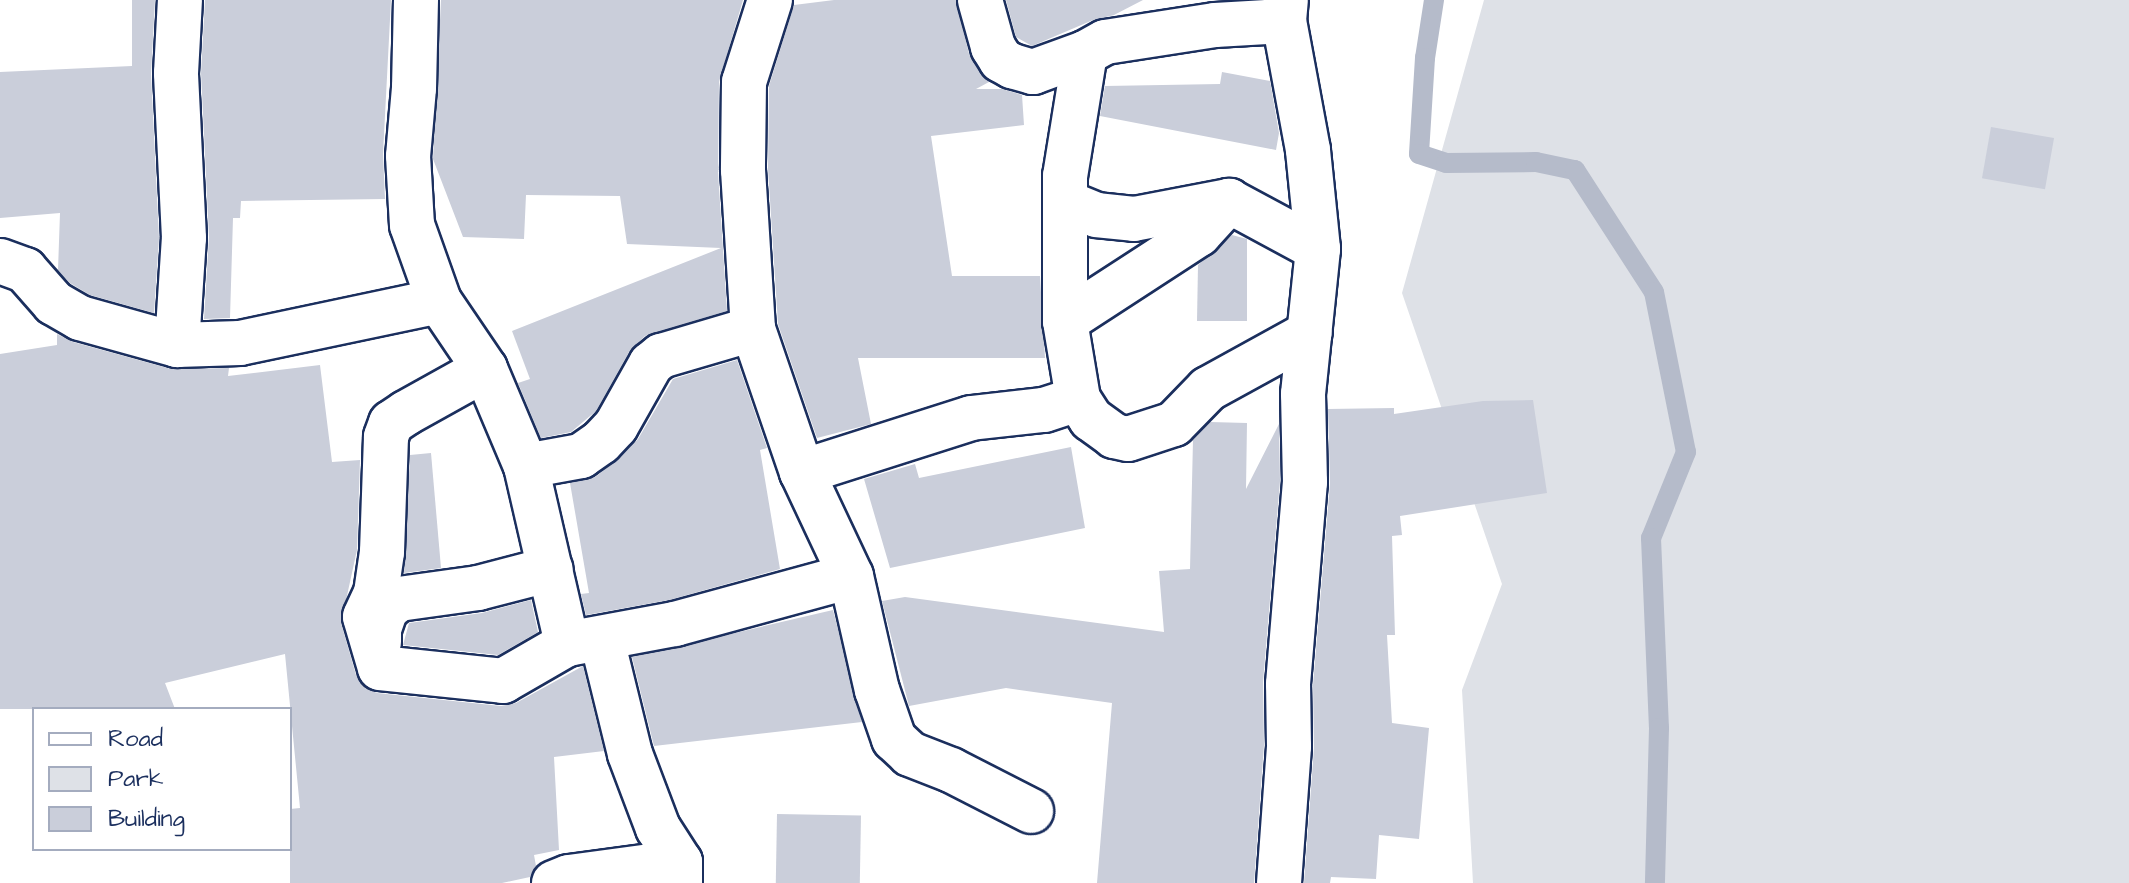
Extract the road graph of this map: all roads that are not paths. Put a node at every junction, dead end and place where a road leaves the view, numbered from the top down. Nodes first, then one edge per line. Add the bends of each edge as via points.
1 (180, 0) edge
2 (770, 0) edge
3 (980, 0) edge
4 (415, 1) edge
5 (1285, 10) edge
6 (1085, 53) junction
7 (1229, 201) junction
8 (1067, 203) junction
9 (1318, 249) junction
10 (1067, 251) junction
11 (0, 261) edge
12 (1134, 279) junction
13 (439, 301) junction
14 (1065, 321) junction
15 (753, 329) junction
16 (1310, 333) junction
17 (177, 345) junction
18 (485, 369) junction
19 (1078, 399) junction
20 (526, 466) junction
21 (802, 472) junction
22 (551, 569) junction
23 (851, 576) junction
24 (584, 642) junction
25 (380, 668) junction
26 (1031, 811) dead end
27 (680, 872) edge
28 (554, 883) edge
29 (1279, 883) edge

1 - 17 street via 176,73 184,238
2 - 15 street via 744,82 743,170
3 - 6 street via 993,47 1012,66 1033,72
4 - 13 street via 408,194 412,225
5 - 6 street via 1105,42
5 - 9 street
6 - 8 street via 1065,176
7 - 8 street via 1134,219 1096,215
7 - 9 street
7 - 12 street via 1199,234
8 - 10 street
9 - 16 street
10 - 12 street
10 - 14 street
11 - 17 street via 25,270 54,303 80,318
12 - 14 street
13 - 17 street via 240,343
13 - 18 street
14 - 19 street
15 - 20 street via 661,356 601,442 581,456
15 - 21 street
16 - 19 street via 1208,389 1174,424 1128,439 1114,436 1091,419
16 - 29 street
18 - 20 street
18 - 25 street via 391,423 386,437 382,552 376,593 365,617
19 - 21 street via 1044,410 971,418
20 - 22 street
21 - 23 street
22 - 24 street
22 - 25 street via 478,588 399,599 386,609 379,629
23 - 24 street via 733,610
23 - 26 street via 894,739 910,754
24 - 25 street via 503,681
24 - 27 street
27 - 28 street via 569,877

